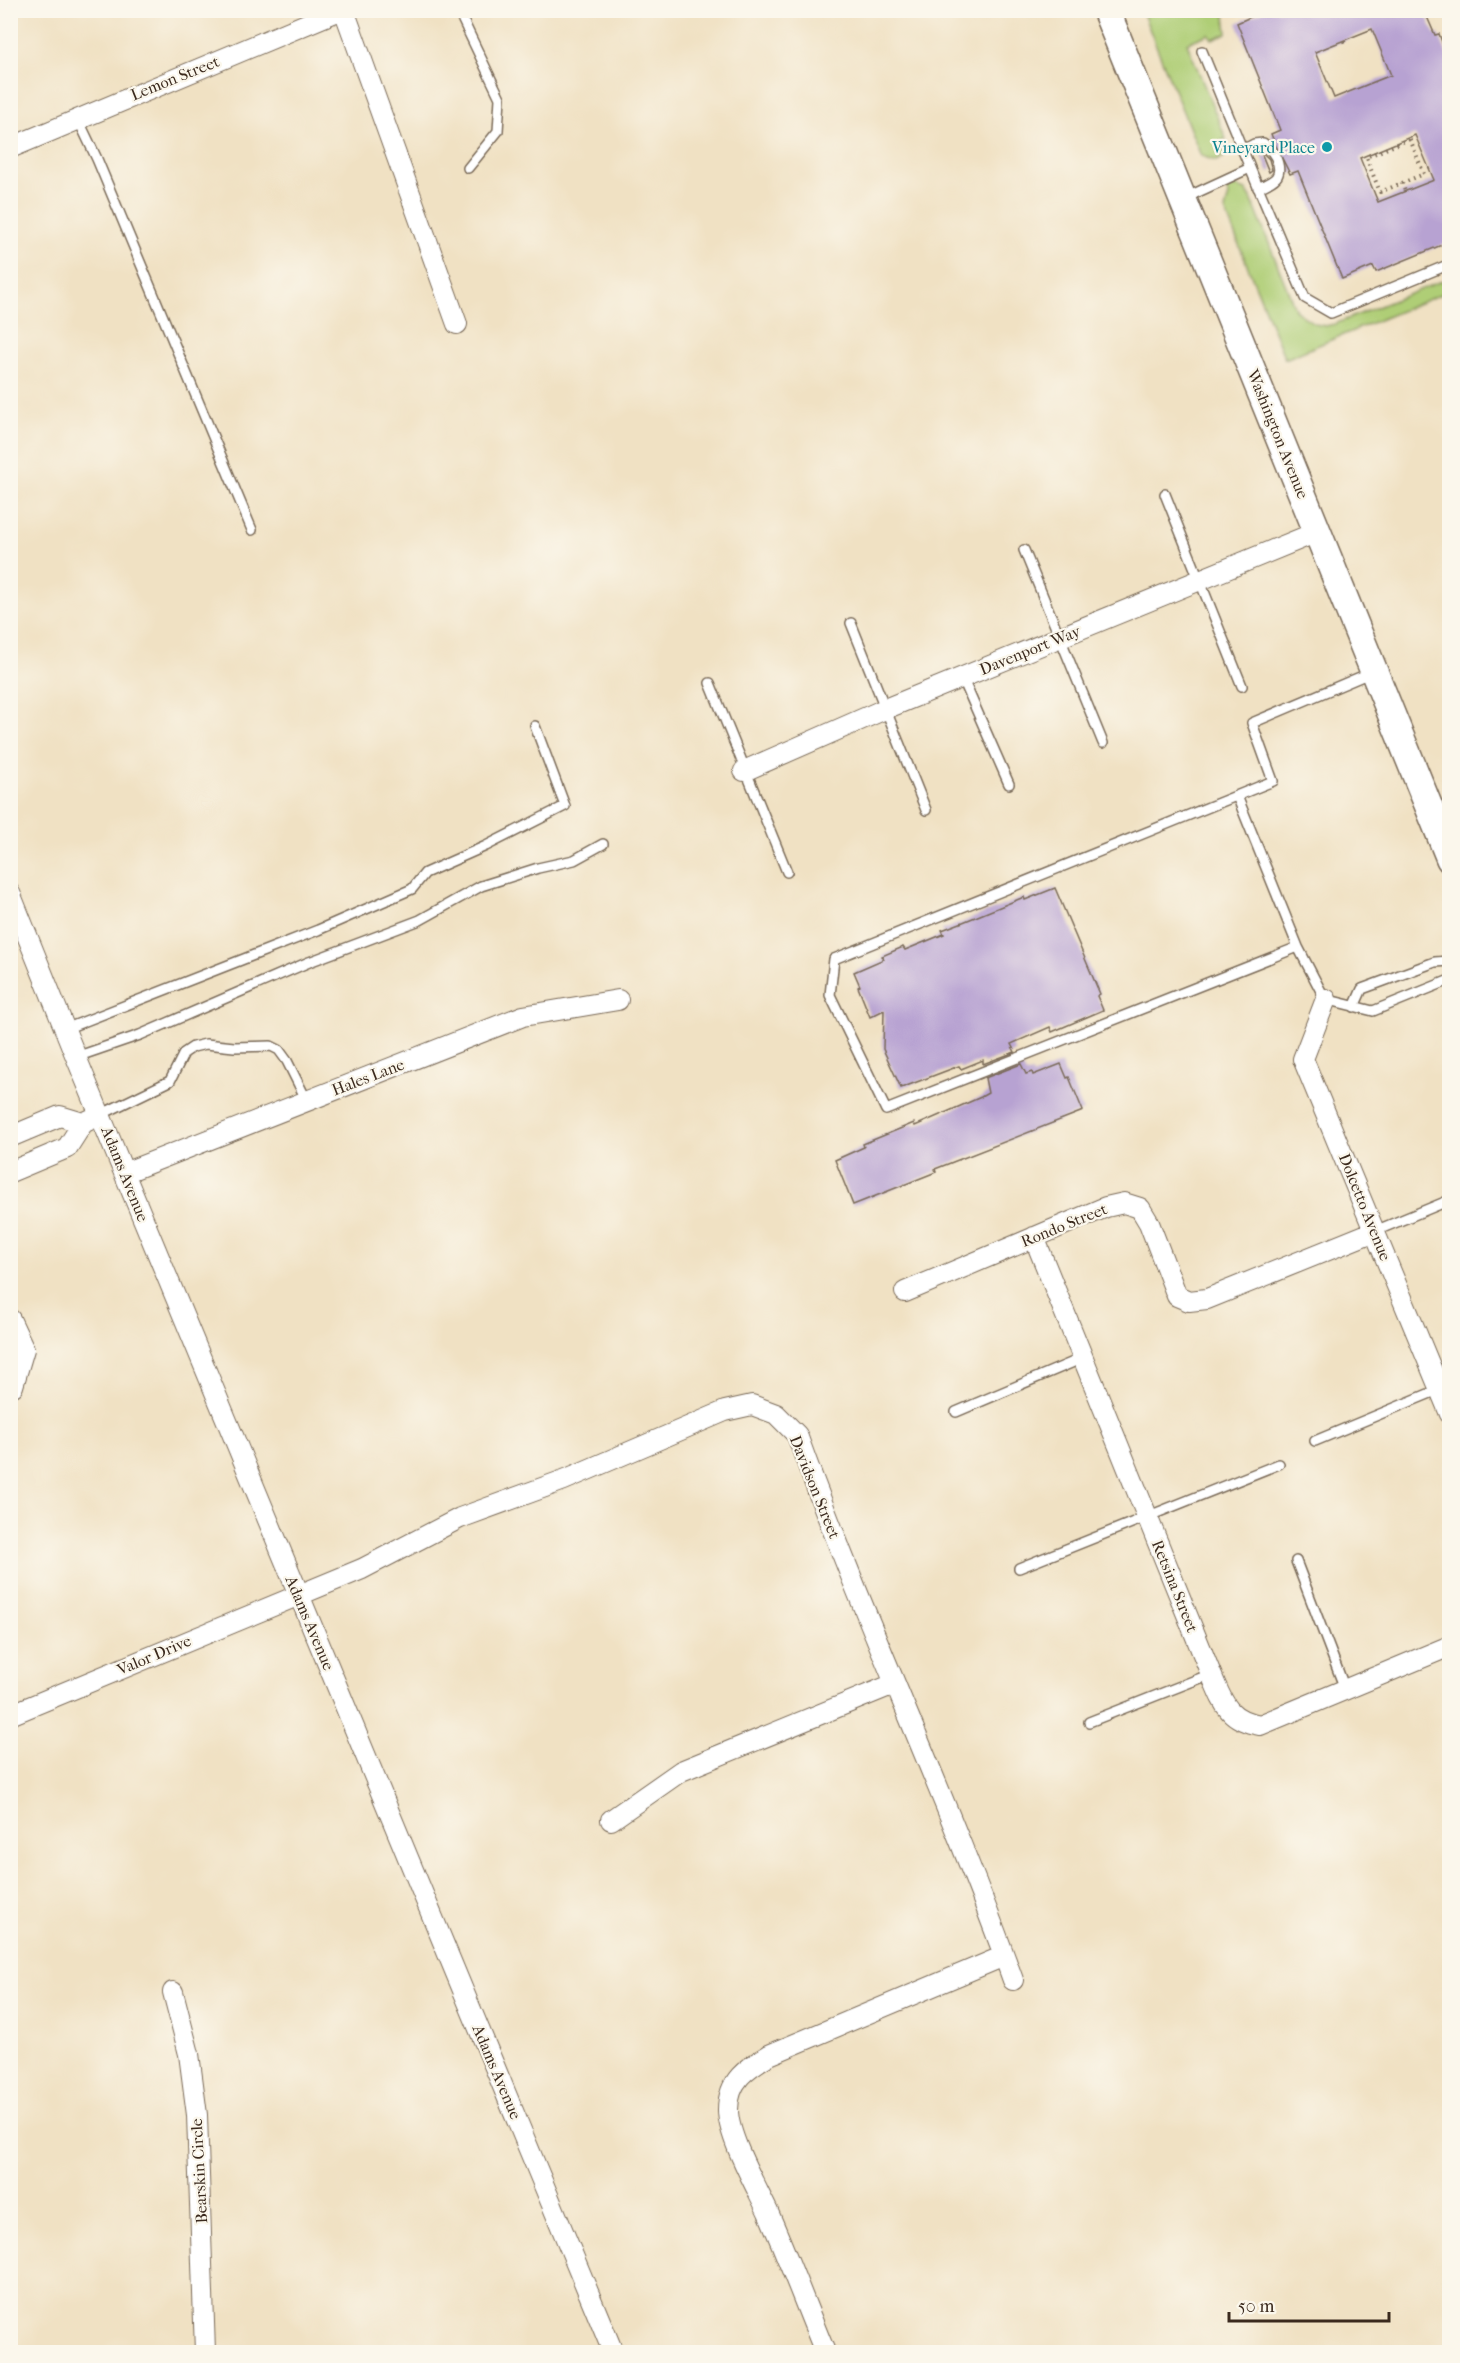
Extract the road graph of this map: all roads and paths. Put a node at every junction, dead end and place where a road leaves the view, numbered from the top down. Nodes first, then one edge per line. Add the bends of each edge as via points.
1 (342, 10) edge
2 (458, 10) edge
3 (1106, 10) edge
4 (1344, 41) dead end
5 (1346, 46) dead end
6 (1202, 51) dead end
7 (78, 118) junction
8 (10, 148) edge
9 (1243, 150) junction
10 (468, 168) dead end
11 (1250, 168) junction
12 (1402, 183) junction
13 (1258, 188) junction
14 (1405, 191) dead end
15 (1182, 198) junction
16 (1449, 264) edge
17 (457, 324) dead end
18 (1165, 494) dead end
19 (252, 530) dead end
20 (1317, 532) junction
21 (1024, 550) dead end
22 (1199, 580) junction
23 (851, 623) dead end
24 (1061, 637) junction
25 (1372, 672) junction
26 (962, 677) junction
27 (710, 683) dead end
28 (1242, 686) dead end
29 (885, 709) junction
30 (535, 726) dead end
31 (1103, 743) dead end
32 (744, 771) junction
33 (1009, 784) dead end
34 (1237, 796) junction
35 (926, 810) dead end
36 (603, 844) dead end
37 (1449, 859) edge
38 (788, 872) dead end
39 (10, 893) edge
40 (1298, 947) junction
41 (1449, 961) edge
42 (1449, 980) edge
43 (1326, 999) junction
44 (618, 1000) dead end
45 (1354, 1007) junction
46 (65, 1029) junction
47 (76, 1057) junction
48 (307, 1101) junction
49 (91, 1119) junction
50 (14, 1135) edge
51 (30, 1164) junction
52 (10, 1172) edge
53 (124, 1173) junction
54 (1449, 1200) edge
55 (1375, 1231) junction
56 (1034, 1237) junction
57 (905, 1292) dead end
58 (10, 1319) edge
59 (1083, 1358) junction
60 (1444, 1387) edge
61 (10, 1388) edge
62 (956, 1412) dead end
63 (1449, 1414) edge
64 (1315, 1441) dead end
65 (1279, 1464) dead end
66 (1148, 1517) junction
67 (1296, 1561) dead end
68 (1019, 1568) dead end
69 (298, 1595) junction
70 (1449, 1646) edge
71 (1211, 1674) junction
72 (894, 1684) junction
73 (1345, 1689) junction
74 (10, 1715) edge
75 (1089, 1722) dead end
76 (611, 1820) dead end
77 (1004, 1956) junction
78 (1013, 1980) dead end
79 (173, 1992) dead end
80 (205, 2352) edge
81 (613, 2352) edge
82 (825, 2352) edge

1 - 7 street, Lemon Street
1 - 17 street
2 - 10 lane via 500,98 498,131
3 - 15 main road, Washington Avenue
4 - 5 path
6 - 9 lane
7 - 8 street, Lemon Street
7 - 19 lane
9 - 11 lane
9 - 13 lane via 1263,143 1271,149 1280,167 1272,182
11 - 13 lane
11 - 15 lane
12 - 12 path via 1424,174 1410,139 1366,157 1380,192
12 - 14 path
13 - 16 lane via 1305,298 1331,313
15 - 20 main road, Washington Avenue
18 - 22 lane
20 - 22 street, Davenport Way
20 - 25 main road, Washington Avenue
21 - 24 lane
22 - 24 street, Davenport Way
22 - 28 lane
23 - 29 lane
24 - 26 street, Davenport Way
24 - 31 lane
25 - 34 lane via 1252,723 1273,781
25 - 37 main road, Washington Avenue
26 - 29 street, Davenport Way
26 - 33 lane
27 - 32 lane
29 - 32 street, Davenport Way
29 - 35 lane
30 - 46 lane via 565,806 425,873 412,889
32 - 38 lane
34 - 40 lane
34 - 40 lane via 834,959 830,995 886,1110
36 - 47 lane via 574,861 481,886 420,920 309,962 140,1035
39 - 46 street, Adams Avenue
40 - 43 lane
41 - 45 lane via 1435,962 1362,989
42 - 45 lane via 1373,1011
43 - 45 lane
43 - 55 street, Dolcetto Avenue via 1303,1059
44 - 48 street, Hales Lane via 523,1016
46 - 47 street, Adams Avenue
47 - 49 street, Adams Avenue
48 - 49 lane via 279,1050 266,1045 206,1044 184,1053 170,1081
48 - 53 street, Hales Lane
49 - 50 street via 60,1116
49 - 51 street via 67,1148
49 - 53 street, Adams Avenue
50 - 51 street
51 - 52 street
53 - 69 street, Adams Avenue
54 - 55 lane
55 - 56 street, Rondo Street via 1207,1299 1189,1300 1177,1296 1140,1208 1124,1203 1106,1207
55 - 60 street, Dolcetto Avenue
56 - 57 street, Rondo Street
56 - 59 street, Retsina Street
58 - 61 street via 24,1349
59 - 62 lane
59 - 66 street, Retsina Street
60 - 63 street, Dolcetto Avenue
60 - 64 lane
65 - 66 lane
66 - 68 lane
66 - 71 street, Retsina Street
67 - 73 lane
69 - 72 street, Davidson Street via 362,1569 460,1518 564,1480 724,1411 752,1405 776,1414 797,1436
69 - 74 street, Valor Drive
69 - 81 street, Adams Avenue
70 - 73 street, Retsina Street
71 - 73 street, Retsina Street via 1231,1714 1260,1725
71 - 75 lane
72 - 76 street via 681,1771
72 - 77 street, Davidson Street
77 - 78 street, Davidson Street
77 - 82 street via 769,2055 745,2069 731,2089 728,2111 735,2141
79 - 80 street, Bearskin Circle via 189,2054 197,2115

